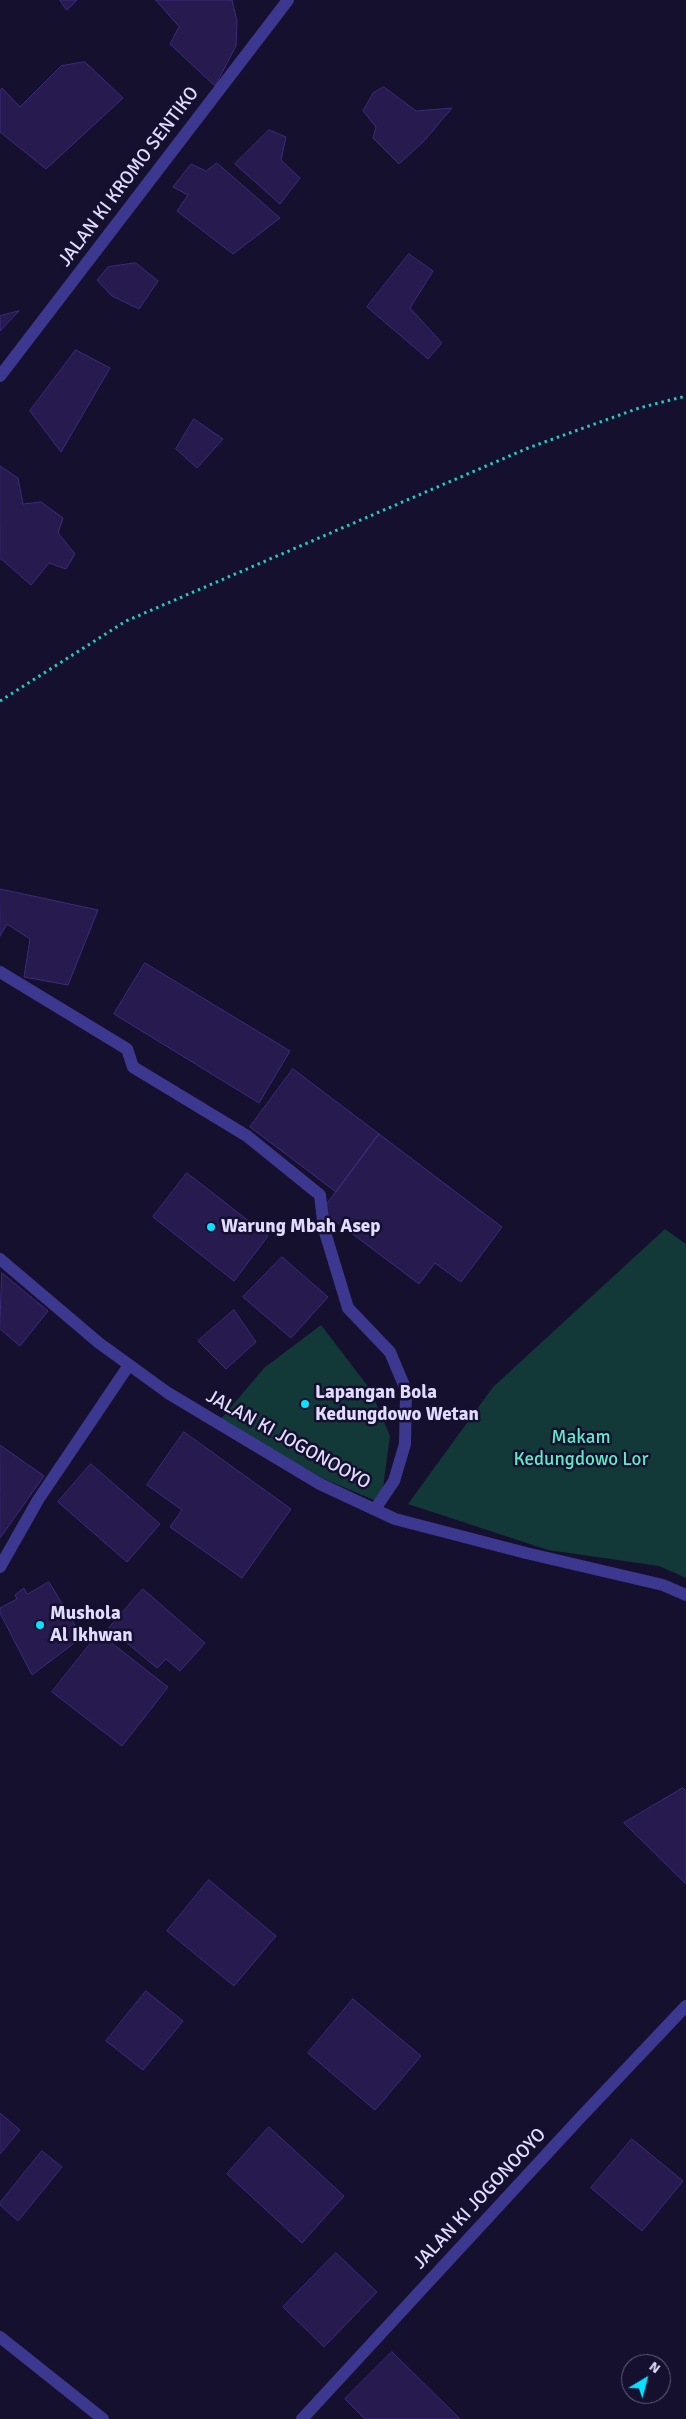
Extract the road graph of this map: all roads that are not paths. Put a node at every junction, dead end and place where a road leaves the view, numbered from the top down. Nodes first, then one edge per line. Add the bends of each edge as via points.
1 (288, 0) edge
2 (0, 376) edge
3 (0, 972) edge
4 (0, 1259) edge
5 (129, 1365) junction
6 (375, 1510) junction
7 (0, 1567) edge
8 (686, 1595) edge
9 (686, 2006) edge
10 (0, 2336) edge
11 (103, 2419) edge
12 (302, 2419) edge

1 - 2 street, JALAN KI KROMO SENTIKO
3 - 6 street via 127,1049 133,1067 247,1136 320,1195 324,1229 348,1308 390,1352 406,1390 405,1444 394,1481
4 - 5 street, JALAN KI JOGONOOYO via 99,1344
5 - 6 street, JALAN KI JOGONOOYO via 256,1447 320,1484
5 - 7 street via 38,1500
6 - 8 street, JALAN KI JOGONOOYO via 414,1524 663,1585
9 - 12 street, JALAN KI JOGONOOYO
10 - 11 street

